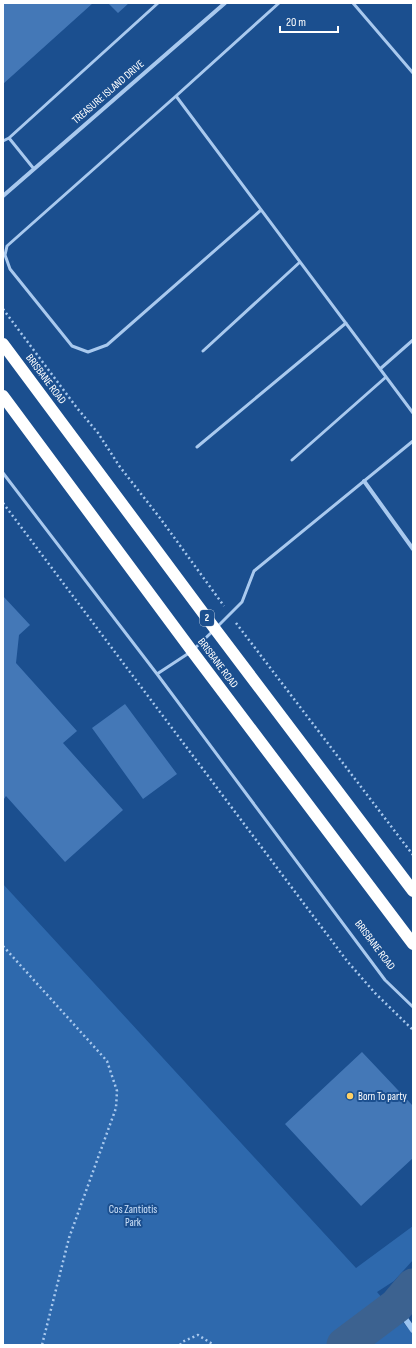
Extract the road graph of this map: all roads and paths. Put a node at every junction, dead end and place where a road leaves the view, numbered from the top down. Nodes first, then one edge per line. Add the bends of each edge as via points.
1 (158, 3) edge
2 (225, 3) edge
3 (279, 3) edge
4 (353, 3) edge
5 (413, 73) edge
6 (176, 96) junction
7 (8, 138) junction
8 (3, 141) edge
9 (34, 169) junction
10 (3, 196) edge
11 (261, 210) junction
12 (300, 262) junction
13 (3, 309) edge
14 (346, 323) junction
15 (413, 340) edge
16 (3, 344) edge
17 (203, 351) dead end
18 (380, 369) junction
19 (386, 377) junction
20 (3, 396) edge
21 (413, 413) edge
22 (413, 441) edge
23 (197, 448) dead end
24 (292, 460) dead end
25 (3, 473) edge
26 (364, 481) junction
27 (3, 503) edge
28 (413, 549) edge
29 (230, 615) junction
30 (215, 629) junction
31 (192, 651) junction
32 (157, 674) junction
33 (413, 855) edge
34 (413, 891) edge
35 (413, 944) edge
36 (3, 946) edge
37 (413, 1007) edge
38 (413, 1030) edge
39 (42, 1345) edge
40 (180, 1345) edge
41 (214, 1345) edge

1 - 7 lane
2 - 9 street, TREASURE ISLAND DRIVE
3 - 6 lane
4 - 5 lane
6 - 11 lane
6 - 11 lane via 7,246 4,255 10,270 72,346 88,352 107,345
7 - 8 lane
7 - 9 lane
9 - 10 street, TREASURE ISLAND DRIVE
11 - 12 lane
12 - 14 lane
12 - 17 lane
13 - 29 path
14 - 18 lane
14 - 23 lane
15 - 18 lane
16 - 30 highway, BRISBANE ROAD / 2
18 - 19 lane
19 - 21 lane
19 - 24 lane
20 - 31 highway, BRISBANE ROAD
22 - 26 lane
25 - 32 lane, BRISBANE ROAD
26 - 28 street
26 - 29 lane via 254,571 242,602
27 - 38 path via 347,961 375,994
29 - 30 lane
29 - 33 path
30 - 31 lane
30 - 34 highway, BRISBANE ROAD / 2
31 - 32 lane
31 - 35 highway, BRISBANE ROAD
32 - 37 lane, BRISBANE ROAD via 385,980
36 - 39 path via 107,1061 117,1091 116,1108 69,1238
40 - 41 path via 198,1335

